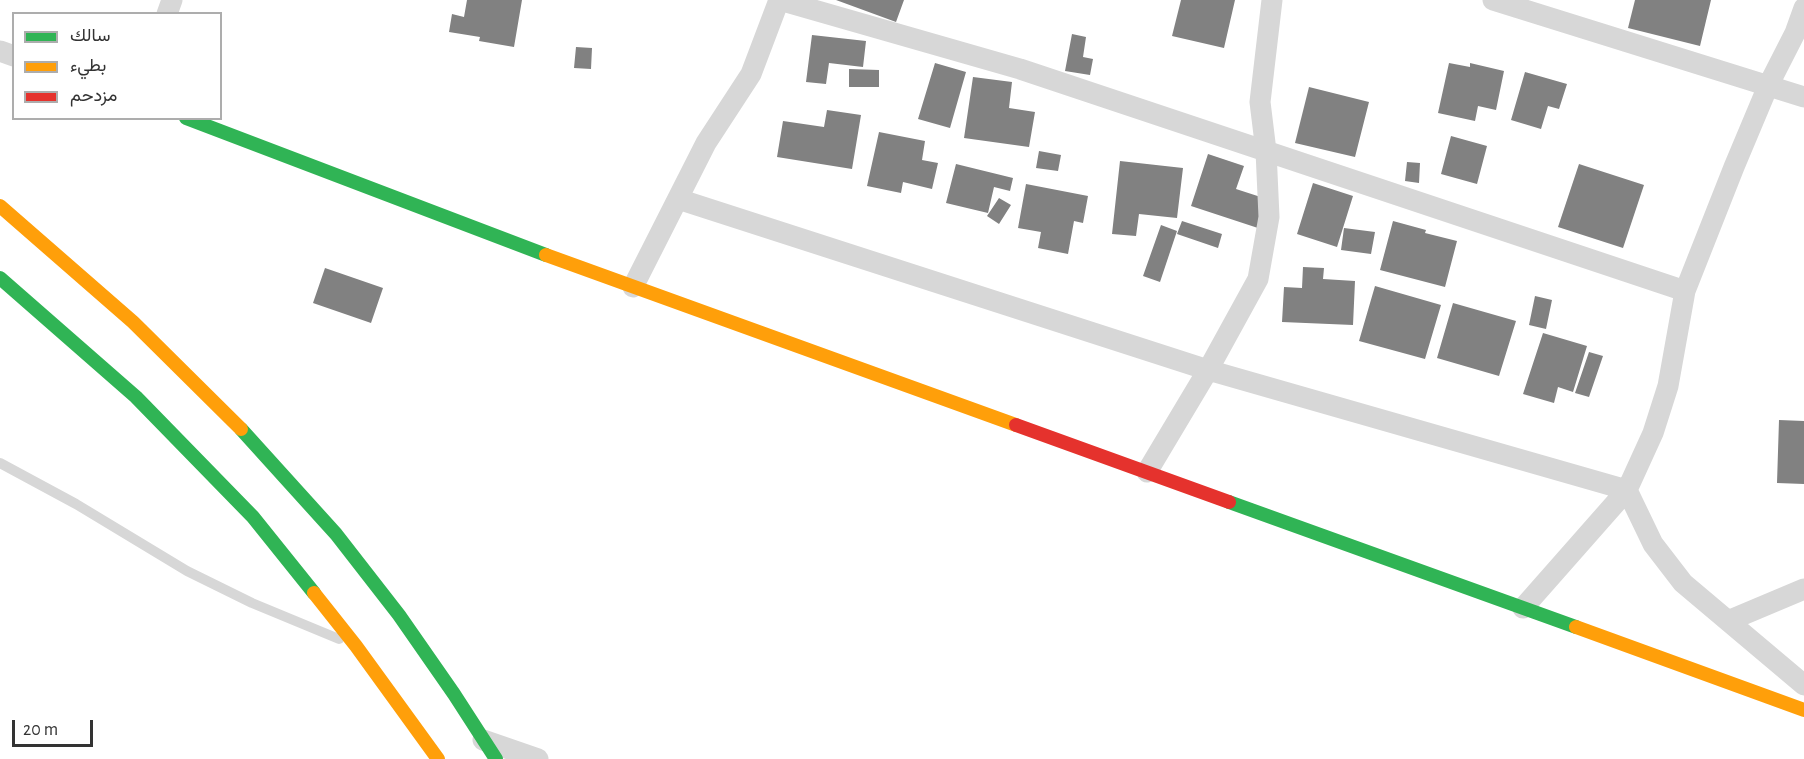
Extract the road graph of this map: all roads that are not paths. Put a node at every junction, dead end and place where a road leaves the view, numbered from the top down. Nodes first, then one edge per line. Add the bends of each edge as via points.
1 (779, 0) edge
2 (1272, 0) edge
3 (1493, 0) edge
4 (1804, 8) edge
5 (1768, 86) junction
6 (1804, 97) edge
7 (191, 120) edge
8 (1266, 151) junction
9 (678, 199) junction
10 (0, 206) edge
11 (0, 278) edge
12 (633, 287) junction
13 (1685, 291) junction
14 (1208, 370) junction
15 (0, 463) edge
16 (1147, 472) junction
17 (1627, 490) junction
18 (1804, 589) edge
19 (1523, 608) junction
20 (1728, 621) junction
21 (356, 646) junction
22 (1804, 685) edge
23 (1804, 710) edge
24 (483, 740) junction
25 (438, 759) edge
26 (496, 759) edge
27 (538, 759) edge

1 - 8 street via 1020,69
1 - 9 street via 751,74 706,143
2 - 8 street via 1260,102
3 - 5 street
4 - 5 street via 1796,33
5 - 6 street
5 - 13 street
7 - 12 street
8 - 13 street
8 - 14 street via 1269,217 1258,279
9 - 12 street
9 - 14 street
10 - 24 street via 133,322 251,439 336,534 392,606
11 - 21 street via 136,397 253,517
12 - 16 street
13 - 17 street via 1668,386 1653,433
14 - 16 street
14 - 17 street
15 - 21 lane via 187,571
16 - 19 street
17 - 19 street
17 - 20 street via 1653,544 1683,583
18 - 20 street
19 - 23 street
20 - 22 street
21 - 25 street
24 - 26 street
24 - 27 street

